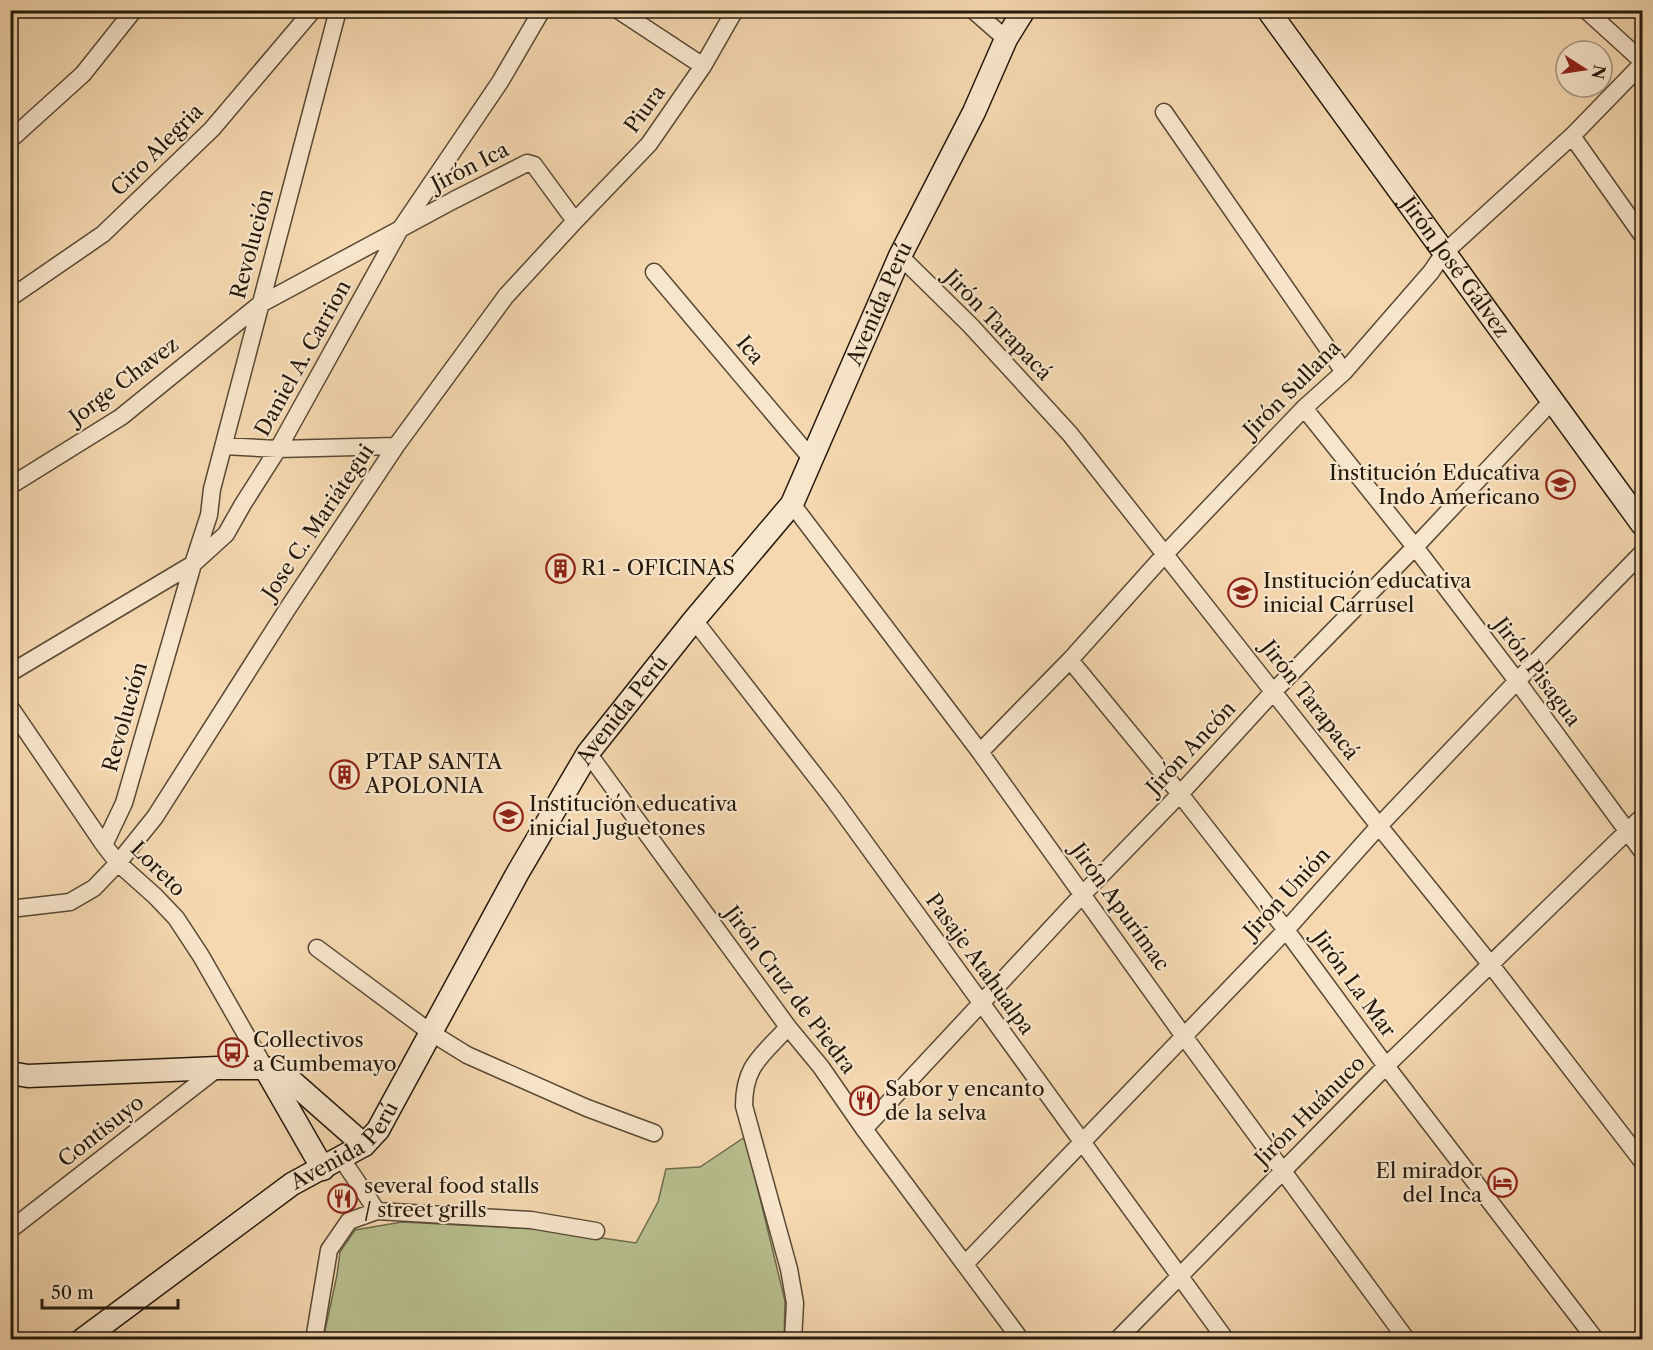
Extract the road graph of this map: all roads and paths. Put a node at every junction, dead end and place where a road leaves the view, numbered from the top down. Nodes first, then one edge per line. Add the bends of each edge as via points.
1 (134, 10) edge
2 (313, 10) edge
3 (338, 10) edge
4 (542, 10) edge
5 (618, 10) edge
6 (735, 10) edge
7 (973, 10) edge
8 (1024, 10) edge
9 (1268, 10) edge
10 (1586, 10) edge
11 (1006, 39) junction
12 (1642, 62) edge
13 (703, 66) junction
14 (1164, 112) dead end
15 (1572, 136) junction
16 (10, 140) edge
17 (574, 221) junction
18 (399, 231) junction
19 (1642, 235) edge
20 (1444, 253) junction
21 (900, 256) junction
22 (654, 272) dead end
23 (10, 298) edge
24 (260, 305) junction
25 (1344, 372) junction
26 (1553, 400) junction
27 (1304, 408) junction
28 (224, 446) junction
29 (396, 446) junction
30 (278, 449) junction
31 (811, 458) junction
32 (10, 486) edge
33 (792, 504) junction
34 (1642, 524) edge
35 (1415, 547) junction
36 (1166, 553) junction
37 (1642, 553) edge
38 (193, 564) junction
39 (694, 620) junction
40 (1070, 660) junction
41 (10, 672) edge
42 (1517, 681) junction
43 (1274, 691) junction
44 (10, 707) edge
45 (980, 752) junction
46 (588, 753) junction
47 (1180, 794) junction
48 (1642, 818) edge
49 (1379, 826) junction
50 (1628, 832) junction
51 (104, 845) junction
52 (1642, 851) edge
53 (118, 863) junction
54 (1083, 894) junction
55 (10, 909) edge
56 (1286, 930) junction
57 (316, 948) dead end
58 (1491, 965) junction
59 (981, 1004) junction
60 (788, 1027) junction
61 (430, 1032) junction
62 (1183, 1035) junction
63 (1386, 1066) junction
64 (218, 1068) junction
65 (265, 1068) junction
66 (10, 1073) edge
67 (864, 1129) junction
68 (654, 1133) dead end
69 (1082, 1142) junction
70 (364, 1145) junction
71 (1642, 1161) edge
72 (332, 1163) junction
73 (1283, 1172) junction
74 (377, 1211) junction
75 (10, 1230) edge
76 (596, 1231) dead end
77 (964, 1264) junction
78 (1179, 1275) junction
79 (82, 1340) edge
80 (314, 1340) edge
81 (793, 1340) edge
82 (1021, 1340) edge
83 (1117, 1340) edge
84 (1226, 1340) edge
85 (1407, 1340) edge
86 (1596, 1340) edge

1 - 16 street via 83,74
2 - 23 street, Ciro Alegria via 212,129 103,234
3 - 24 street, Revolución
4 - 18 street via 500,82
5 - 13 street
6 - 13 street, Piura
7 - 11 street
8 - 11 street, Avenida Perú
9 - 20 street, Jirón José Gálvez
10 - 12 street
11 - 21 street, Avenida Perú
12 - 15 street, Jirón Sullana
13 - 17 street, Piura via 650,144
14 - 25 street
15 - 19 street
15 - 20 street, Jirón Sullana
17 - 18 street, Jirón Ica via 534,165 527,163
17 - 29 street, Jose C. Mariátegui via 506,296
18 - 24 street, Jorge Chavez
18 - 30 street, Daniel A. Carrion
20 - 25 street, Jirón Sullana
20 - 26 street, Jirón José Gálvez
21 - 31 street, Avenida Perú
21 - 36 street, Jirón Tarapacá via 1070,434
22 - 31 street, Ica
24 - 28 street, Revolución
24 - 32 street, Jorge Chavez via 121,417
25 - 27 street, Jirón Sullana
26 - 34 street, Jirón José Gálvez
26 - 35 street, Jirón Ancón
27 - 35 street, Jirón Pisagua
27 - 36 street, Jirón Sullana
28 - 30 street
28 - 38 street, Revolución via 209,515
29 - 30 street
29 - 53 street, Jose C. Mariátegui via 155,817
30 - 38 street, Daniel A. Carrion via 226,534
31 - 33 street, Avenida Perú
33 - 39 street, Avenida Perú
33 - 45 street, Jirón Apurímac
35 - 42 street, Jirón Pisagua
35 - 43 street, Jirón Ancón
36 - 40 street, Jirón Sullana
36 - 43 street, Jirón Tarapacá
37 - 42 street, Jirón Unión
38 - 41 street, Daniel A. Carrion
38 - 51 street, Revolución via 124,803
39 - 46 street, Avenida Perú
39 - 59 street, Pasaje Atahualpa via 834,800
40 - 45 street, Jirón Sullana
40 - 47 street, Jirón La Mar
42 - 49 street, Jirón Unión
42 - 50 street, Jirón Pisagua
43 - 47 street, Jirón Ancón
43 - 49 street, Jirón Tarapacá
44 - 51 street, Loreto
45 - 54 street, Jirón Apurímac
46 - 60 street, Jirón Cruz de Piedra
46 - 61 street, Avenida Perú
47 - 54 street, Jirón Ancón
47 - 56 street, Jirón La Mar
48 - 50 street, Jirón Huánuco
49 - 56 street, Jirón Unión
49 - 58 street, Jirón Tarapacá
50 - 52 street, Jirón Pisagua
50 - 58 street, Jirón Huánuco
51 - 53 street, Loreto
53 - 55 street, Jose C. Mariátegui via 94,888 70,902
53 - 65 street, Loreto via 176,918
54 - 59 street, Jirón Ancón
54 - 62 street, Jirón Apurímac
56 - 62 street, Jirón Unión
56 - 63 street, Jirón La Mar
57 - 61 street
58 - 63 street, Jirón Huánuco
58 - 71 street, Jirón Tarapacá
59 - 67 street, Jirón Ancón
59 - 69 street, Pasaje Atahualpa
60 - 67 street, Jirón Cruz de Piedra
60 - 81 street via 749,1071 744,1106 789,1269 795,1303
61 - 68 street via 505,1073
61 - 70 street, Avenida Perú via 378,1130
62 - 69 street, Jirón Unión
62 - 73 street, Jirón Apurímac
63 - 73 street, Jirón Huánuco
63 - 86 street, Jirón La Mar
64 - 65 street
64 - 66 street via 28,1076
64 - 75 street, Contisuyo
65 - 70 street via 289,1079
65 - 72 street
67 - 77 street, Jirón Cruz de Piedra
69 - 77 street, Jirón Unión
69 - 78 street, Pasaje Atahualpa
70 - 72 street, Avenida Perú
72 - 74 street
72 - 79 street, Avenida Perú via 292,1184
73 - 78 street, Jirón Huánuco
73 - 85 street, Jirón Apurímac
74 - 76 street via 531,1220
74 - 80 street via 349,1221 328,1250
77 - 82 street, Jirón Cruz de Piedra
78 - 83 street, Jirón Huánuco
78 - 84 street, Pasaje Atahualpa

